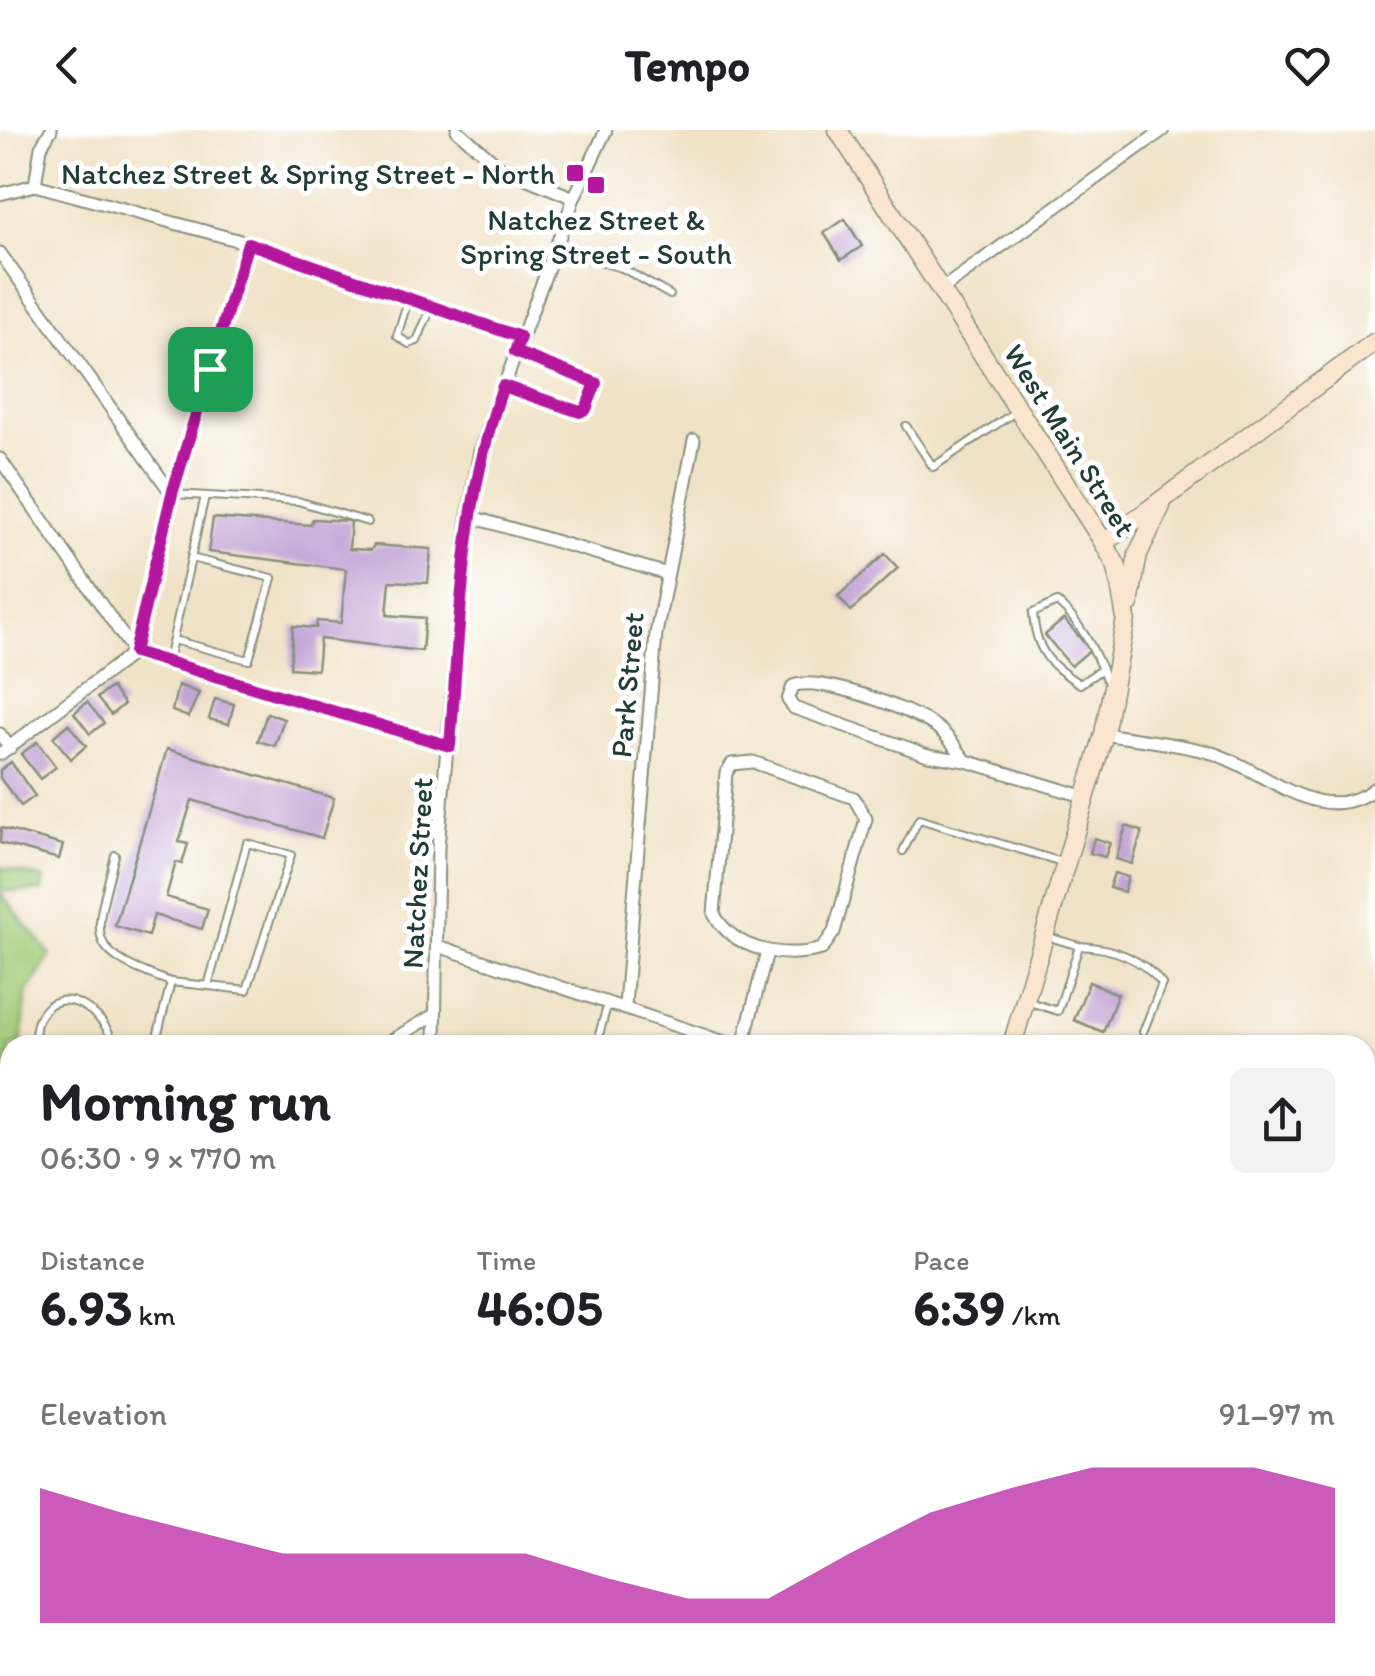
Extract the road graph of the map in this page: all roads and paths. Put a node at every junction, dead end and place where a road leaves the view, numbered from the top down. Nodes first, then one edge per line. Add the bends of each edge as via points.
1 (50, 130) edge
2 (457, 130) edge
3 (606, 130) edge
4 (838, 130) edge
5 (1164, 130) edge
6 (35, 185) junction
7 (0, 194) edge
8 (574, 198) junction
9 (248, 243) junction
10 (554, 249) junction
11 (0, 253) edge
12 (942, 288) junction
13 (670, 295) dead end
14 (409, 298) junction
15 (432, 306) junction
16 (520, 337) junction
17 (1375, 342) edge
18 (515, 352) junction
19 (503, 386) junction
20 (1019, 410) junction
21 (906, 426) dead end
22 (694, 440) dead end
23 (0, 459) edge
24 (1171, 492) junction
25 (172, 494) junction
26 (205, 496) junction
27 (468, 516) junction
28 (368, 522) dead end
29 (1104, 542) junction
30 (191, 558) junction
31 (664, 573) junction
32 (1126, 619) junction
33 (173, 640) junction
34 (134, 652) junction
35 (168, 662) junction
36 (1102, 669) junction
37 (1112, 691) junction
38 (0, 734) edge
39 (1104, 734) junction
40 (450, 746) junction
41 (5, 751) edge
42 (966, 761) junction
43 (1375, 788) edge
44 (1086, 796) junction
45 (903, 852) dead end
46 (115, 855) dead end
47 (1066, 863) junction
48 (1044, 935) junction
49 (438, 946) junction
50 (1078, 946) junction
51 (766, 952) junction
52 (170, 982) junction
53 (208, 986) junction
54 (1025, 1000) junction
55 (608, 1002) junction
56 (624, 1005) junction
57 (434, 1015) junction
58 (1143, 1032) dead end
59 (36, 1035) edge
60 (109, 1035) edge
61 (157, 1035) edge
62 (401, 1035) edge
63 (435, 1035) edge
64 (599, 1035) edge
65 (706, 1035) edge
66 (746, 1035) edge
67 (1015, 1035) edge

1 - 6 street
2 - 8 street via 501,168
3 - 8 street, Natchez Street
4 - 12 main road, West Main Street
5 - 12 street
6 - 7 street
6 - 9 street
8 - 10 street, Natchez Street
9 - 14 street
9 - 25 street
10 - 13 lane via 622,268
10 - 16 street, Natchez Street
11 - 25 street
12 - 20 main road, West Main Street
14 - 15 street
14 - 15 lane via 398,336 410,344
15 - 16 street
16 - 18 street, Natchez Street
17 - 24 main road
18 - 19 street, Natchez Street
18 - 19 lane via 596,383 580,412
19 - 27 street, Natchez Street via 480,450
20 - 21 lane via 933,467
20 - 29 main road, West Main Street
22 - 31 street
23 - 34 street
24 - 29 main road
24 - 32 main road via 1138,554
25 - 26 lane
25 - 34 street
26 - 28 lane via 298,502
26 - 30 lane
27 - 31 street, Park Street
27 - 40 street, Natchez Street
29 - 32 main road, West Main Street via 1117,567
30 - 33 lane
30 - 33 lane via 272,578 250,660
31 - 56 street, Park Street
32 - 37 main road, West Main Street
33 - 35 lane
34 - 35 street
34 - 41 street
35 - 40 street
36 - 36 lane via 1078,620 1056,602 1033,613 1047,664 1080,684
36 - 37 lane
37 - 39 main road, West Main Street
38 - 41 street
39 - 43 street via 1213,753 1333,806
39 - 44 main road, West Main Street
40 - 49 street, Natchez Street via 438,847
42 - 42 street via 932,724 838,688 793,686 788,700 794,708 928,755
42 - 44 street
44 - 47 main road, West Main Street
45 - 47 lane via 919,819
46 - 52 lane via 98,926 103,949 122,965
47 - 48 main road, West Main Street
48 - 50 lane
48 - 54 main road, West Main Street
49 - 55 street
49 - 57 street, Natchez Street
50 - 54 lane via 1058,1011
50 - 58 lane via 1103,947 1148,966 1162,984
51 - 51 street via 732,936 714,914 732,764 753,762 854,798 866,820 828,944 804,954
51 - 66 street
52 - 53 lane
52 - 61 lane
53 - 53 lane via 247,990 291,855 247,842
54 - 67 main road, West Main Street
55 - 56 street
55 - 64 lane
56 - 65 street
57 - 62 street
57 - 63 street, Natchez Street
59 - 60 lane via 44,1012 75,1001 100,1015

